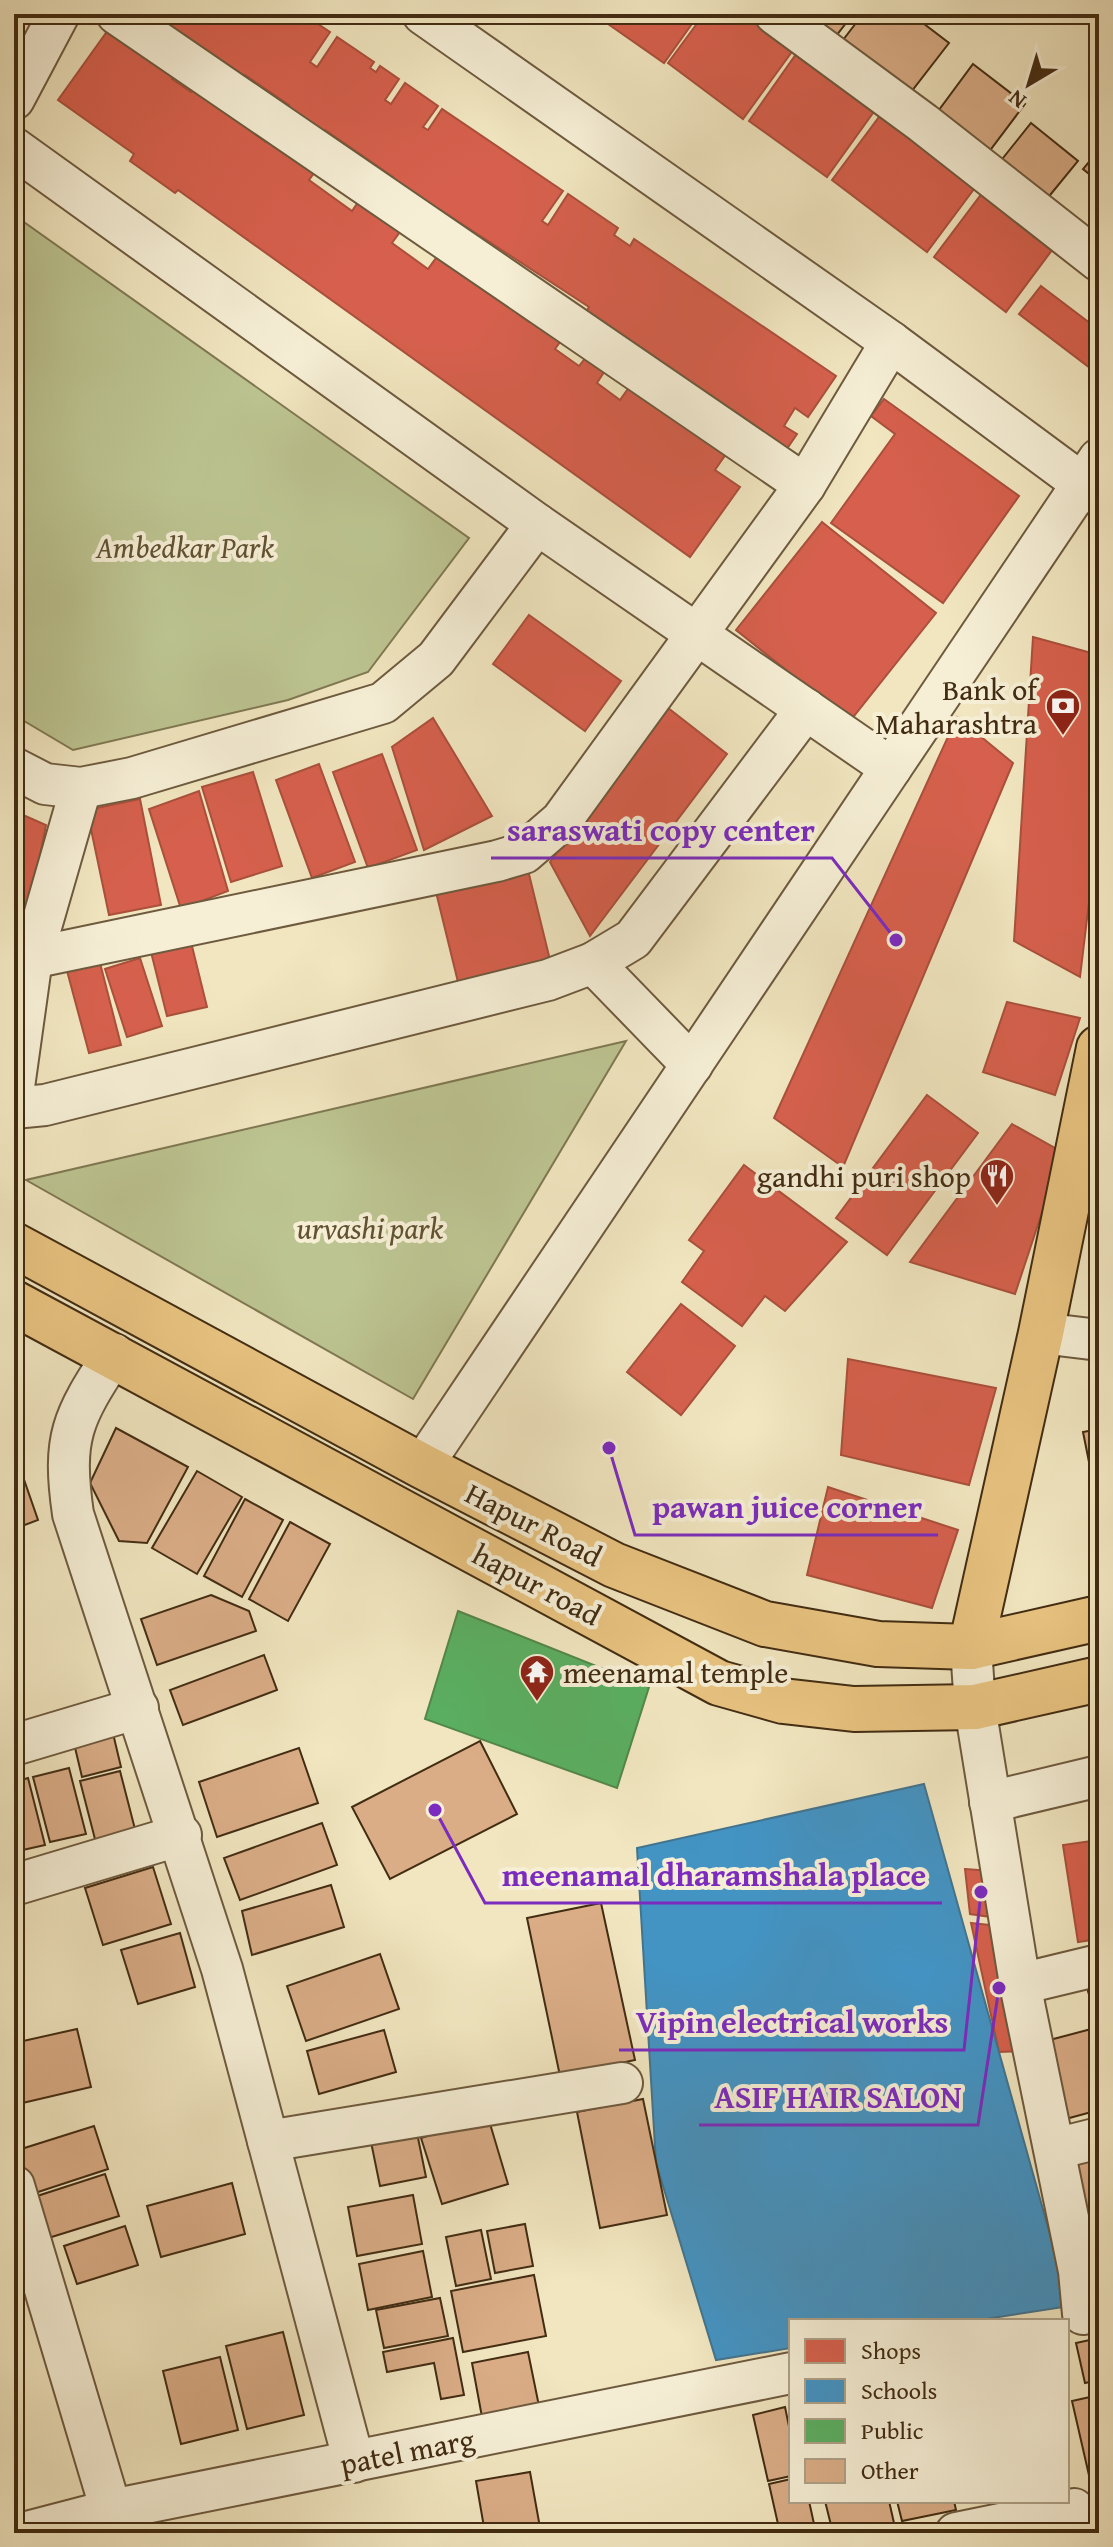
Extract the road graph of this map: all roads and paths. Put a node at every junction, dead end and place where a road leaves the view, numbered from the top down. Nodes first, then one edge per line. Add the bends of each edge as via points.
1 (59, 14) edge
2 (117, 14) edge
3 (423, 14) edge
4 (775, 14) edge
5 (14, 99) edge
6 (14, 148) edge
7 (1099, 261) edge
8 (891, 342) junction
9 (1093, 479) edge
10 (805, 485) junction
11 (537, 524) junction
12 (694, 632) junction
13 (806, 709) junction
14 (14, 768) edge
15 (891, 768) junction
16 (81, 788) junction
17 (26, 952) edge
18 (593, 963) junction
19 (1099, 1048) edge
20 (692, 1065) junction
21 (14, 1087) edge
22 (14, 1108) edge
23 (14, 1245) edge
24 (14, 1303) edge
25 (1041, 1333) junction
26 (1099, 1340) edge
27 (114, 1354) junction
28 (422, 1466) junction
29 (1099, 1618) edge
30 (971, 1647) junction
31 (1099, 1679) edge
32 (975, 1707) junction
33 (138, 1708) junction
34 (14, 1745) edge
35 (1099, 1776) edge
36 (990, 1802) junction
37 (181, 1835) junction
38 (14, 1885) edge
39 (1099, 1965) edge
40 (1020, 1984) junction
41 (622, 2083) dead end
42 (1099, 2138) edge
43 (268, 2141) junction
44 (1055, 2149) junction
45 (14, 2186) edge
46 (1077, 2315) edge
47 (789, 2373) edge
48 (354, 2462) junction
49 (1073, 2507) edge
50 (111, 2510) junction
51 (23, 2533) edge
52 (956, 2533) edge

1 - 5 street
2 - 10 street
3 - 8 street
4 - 7 street
6 - 11 street
8 - 9 street
8 - 10 street
9 - 15 street
10 - 12 street
11 - 12 street
11 - 16 street via 436,659 383,703 132,778
12 - 13 street
12 - 17 street via 561,821 524,853 385,887
13 - 15 street
13 - 18 street via 633,939
14 - 16 street via 45,784
15 - 20 street
16 - 17 street
17 - 21 street
18 - 20 street
18 - 22 street via 548,980 45,1105
19 - 25 main road
20 - 28 street
23 - 28 main road, Hapur Road
24 - 27 main road, hapur road
25 - 26 street
25 - 30 main road
27 - 32 main road, hapur road via 719,1683 783,1701 854,1709
27 - 33 street via 80,1406 69,1439 67,1472 73,1514
28 - 30 main road, Hapur Road via 614,1565 765,1624 878,1644
29 - 30 main road, Hapur Road
30 - 32 street
31 - 32 main road, hapur road
32 - 36 street
33 - 34 street
33 - 37 street
35 - 36 street
36 - 40 street
37 - 38 street
37 - 43 street
39 - 40 street
40 - 44 street
41 - 43 street
42 - 44 street
43 - 48 street
44 - 46 street via 1079,2271
45 - 50 street
47 - 48 street, patel marg
48 - 50 street, patel marg
49 - 52 street
50 - 51 street, patel marg

